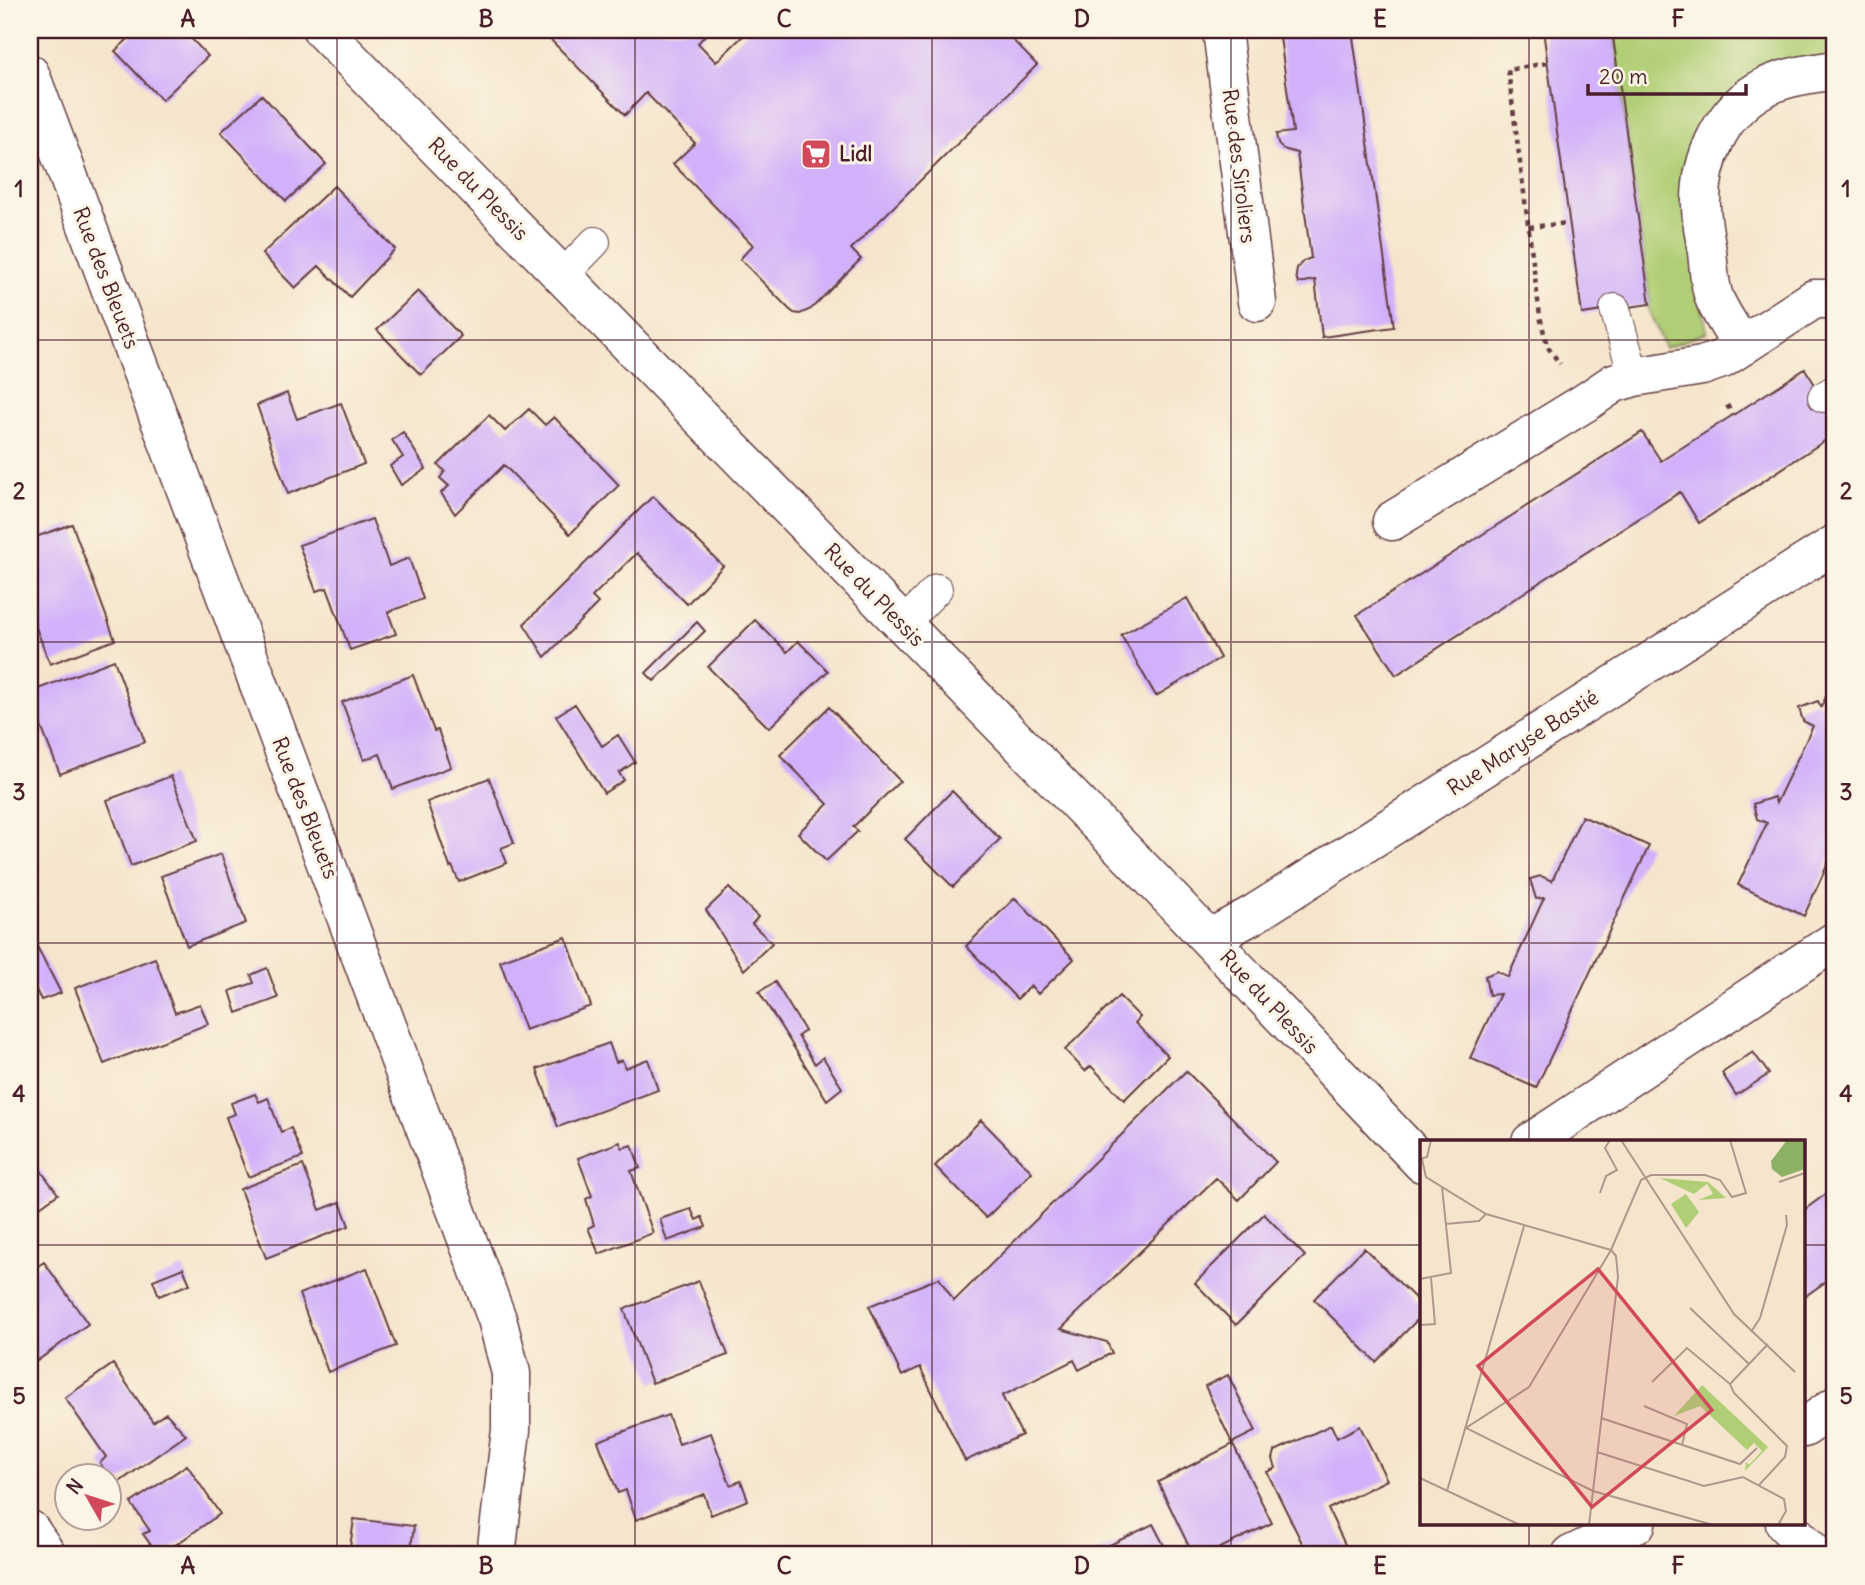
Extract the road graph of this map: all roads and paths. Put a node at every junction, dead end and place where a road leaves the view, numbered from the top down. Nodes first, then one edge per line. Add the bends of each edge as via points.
1 (322, 30) edge
2 (1222, 30) edge
3 (1547, 63) dead end
4 (1835, 70) edge
5 (30, 74) edge
6 (1570, 223) dead end
7 (1529, 227) junction
8 (596, 242) dead end
9 (563, 275) junction
10 (1835, 300) edge
11 (1256, 302) dead end
12 (1615, 309) dead end
13 (1742, 346) junction
14 (1634, 377) junction
15 (1586, 402) junction
16 (1392, 520) dead end
17 (1835, 544) edge
18 (937, 589) dead end
19 (903, 624) junction
20 (1209, 939) junction
21 (1835, 942) edge
22 (1534, 1140) edge
23 (1420, 1161) edge
24 (1835, 1406) edge
25 (1806, 1427) edge
26 (1632, 1526) edge
27 (1787, 1526) edge
28 (30, 1530) edge
29 (47, 1555) edge
30 (496, 1555) edge
31 (1571, 1555) edge
32 (1816, 1555) edge

1 - 9 street, Rue du Plessis
2 - 11 street, Rue des Siroliers
3 - 7 path via 1508,70
4 - 13 street via 1790,78 1758,91 1722,127 1706,163 1701,206 1714,298
5 - 30 street, Rue des Bleuets via 497,1319 511,1373 511,1430
6 - 7 path
7 - 15 path via 1547,346
8 - 9 lane
9 - 19 street, Rue du Plessis
10 - 13 street via 1814,299
12 - 14 lane
13 - 14 street via 1702,366
14 - 15 street via 1614,383
15 - 16 street
17 - 20 street, Rue Maryse Bastié
18 - 19 lane
19 - 20 street, Rue du Plessis
20 - 23 street, Rue du Plessis
21 - 22 street
24 - 25 street
26 - 31 street
27 - 32 street
28 - 29 street

